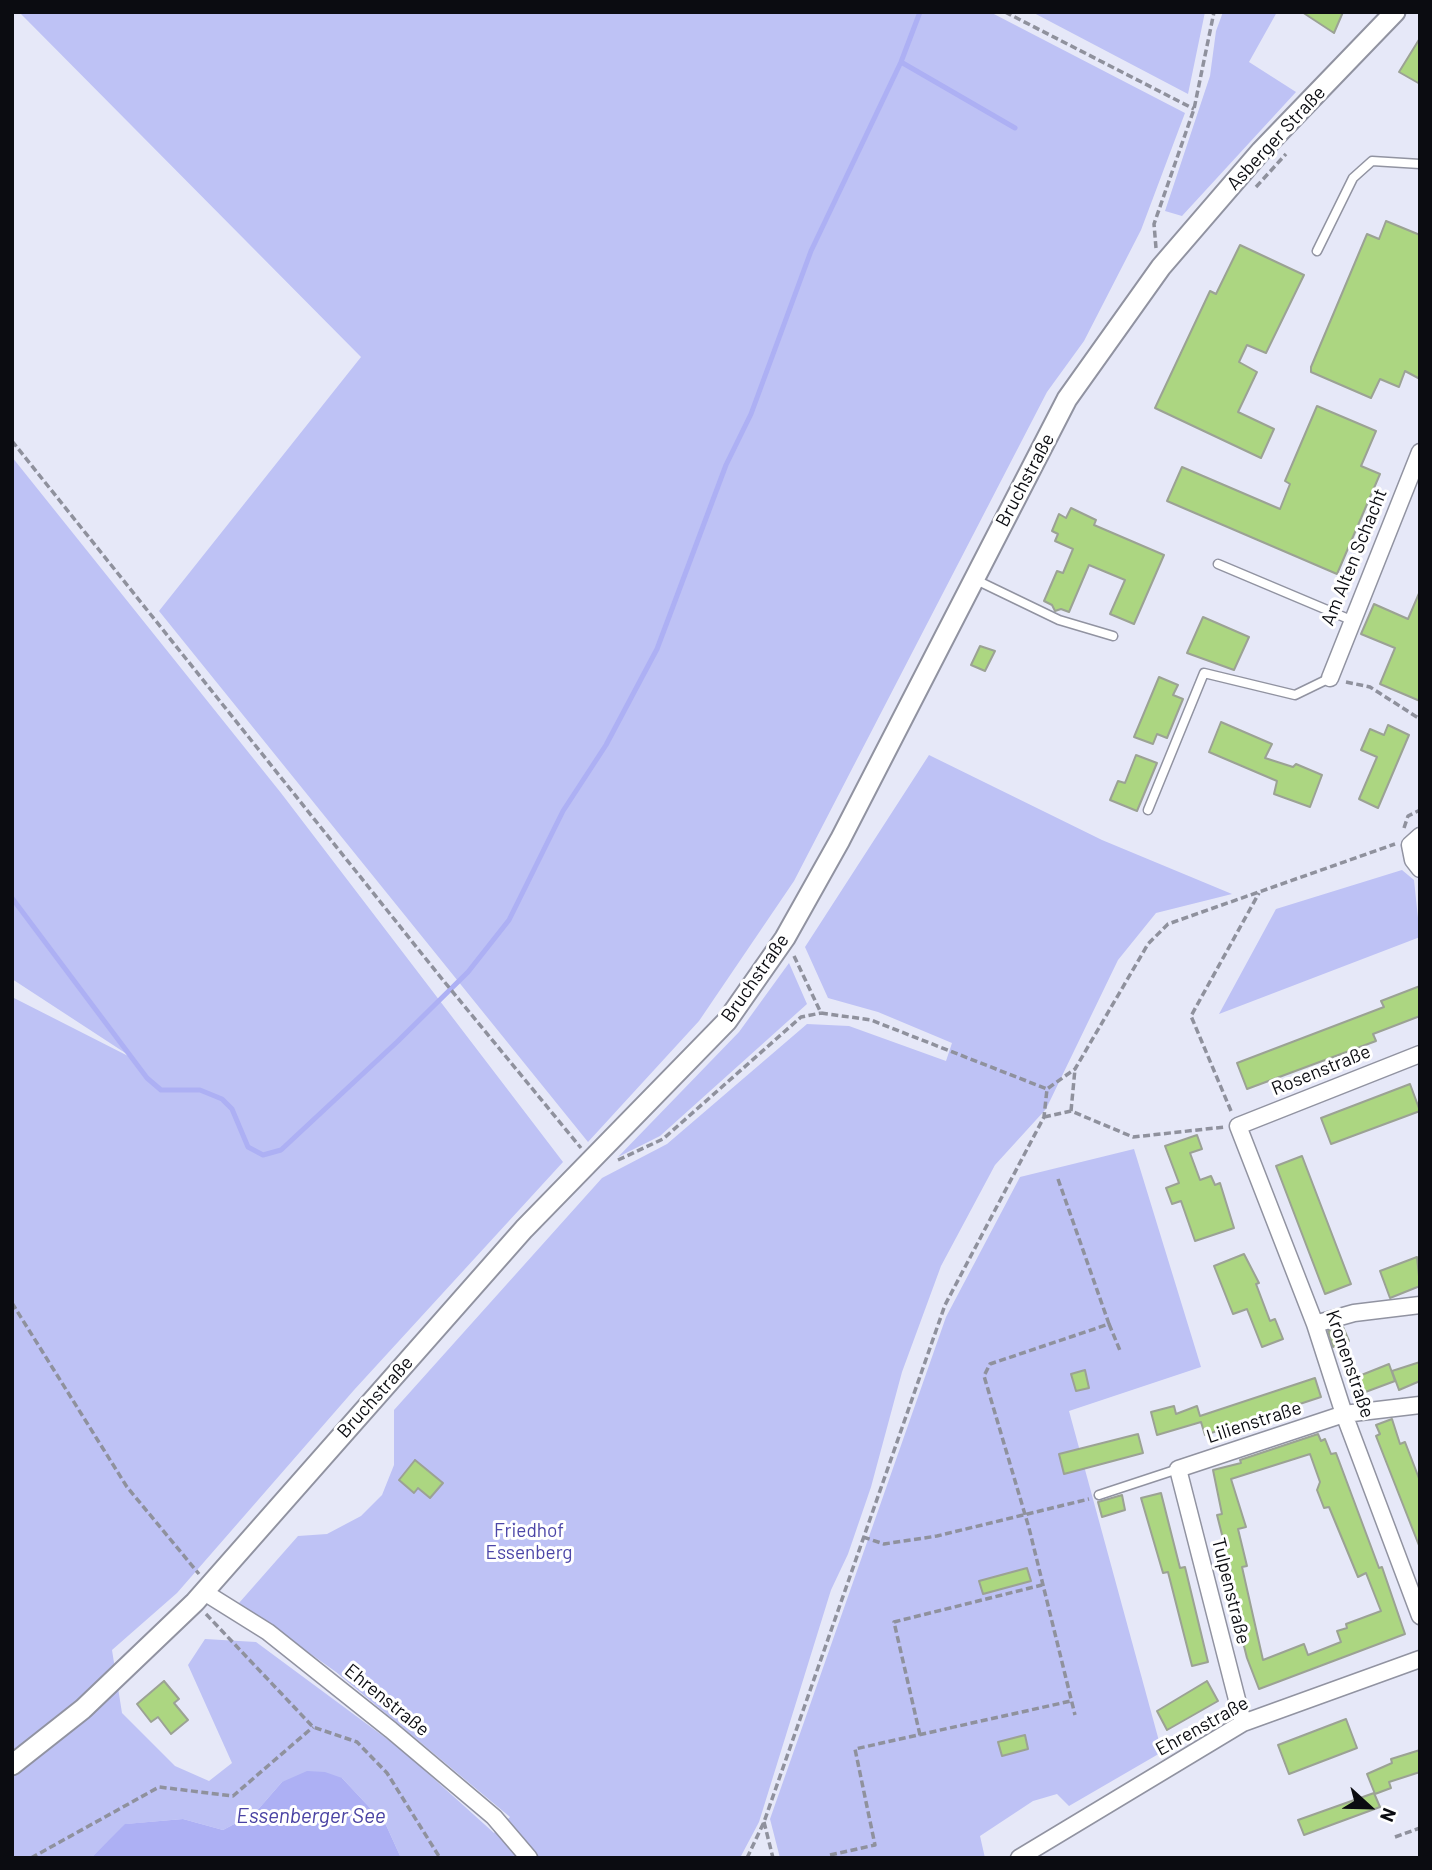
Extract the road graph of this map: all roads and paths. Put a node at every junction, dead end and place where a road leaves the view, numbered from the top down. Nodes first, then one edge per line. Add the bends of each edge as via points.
1 (1005, 12) edge
2 (1214, 12) edge
3 (1395, 12) edge
4 (1194, 109) junction
5 (1420, 164) edge
6 (1317, 251) dead end
7 (1161, 267) junction
8 (12, 441) edge
9 (1420, 453) edge
10 (1217, 564) dead end
11 (974, 579) junction
12 (1351, 620) junction
13 (1113, 636) dead end
14 (1330, 678) junction
15 (1420, 719) edge
16 (1148, 810) dead end
17 (1415, 840) edge
18 (1420, 869) edge
19 (1261, 891) junction
20 (791, 950) dead end
21 (821, 1013) junction
22 (1420, 1054) edge
23 (1075, 1069) junction
24 (1047, 1089) junction
25 (1071, 1111) junction
26 (1044, 1117) junction
27 (1238, 1126) junction
28 (599, 1163) junction
29 (1058, 1179) dead end
30 (12, 1303) edge
31 (1420, 1305) edge
32 (1109, 1324) junction
33 (1315, 1324) junction
34 (1121, 1353) dead end
35 (1420, 1405) edge
36 (1344, 1414) junction
37 (1178, 1469) junction
38 (1099, 1495) joint
39 (1025, 1517) junction
40 (863, 1537) junction
41 (1042, 1585) junction
42 (203, 1593) junction
43 (1420, 1616) edge
44 (1420, 1659) edge
45 (1071, 1701) junction
46 (1075, 1715) dead end
47 (1243, 1723) junction
48 (313, 1727) junction
49 (920, 1734) junction
50 (12, 1765) edge
51 (764, 1822) junction
52 (1420, 1828) edge
53 (1395, 1838) dead end
54 (830, 1855) dead end
55 (31, 1858) edge
56 (440, 1858) edge
57 (529, 1858) edge
58 (747, 1858) edge
59 (773, 1858) edge
60 (1019, 1858) edge

1 - 4 path
2 - 4 path
3 - 7 street, Asberger Straße via 1261,151
4 - 7 path via 1154,224
5 - 6 lane via 1372,161 1353,178
7 - 11 street, Bruchstraße via 1067,399
8 - 28 path via 438,974
9 - 12 street, Am Alten Schacht
10 - 12 lane
11 - 13 lane via 1059,620
11 - 28 street, Bruchstraße via 785,938 727,1021
12 - 14 street, Am Alten Schacht
14 - 15 path via 1370,687
14 - 16 lane via 1295,695 1204,673
17 - 18 street via 1413,860
17 - 19 path
19 - 23 path via 1168,923 1147,944
19 - 27 path via 1191,1016
20 - 21 path
21 - 24 path via 872,1020
21 - 28 path via 801,1017 663,1139
22 - 27 street, Rosenstraße
23 - 24 path
23 - 25 path
24 - 26 path
25 - 26 path
25 - 27 path via 1133,1137
26 - 40 path via 945,1305
27 - 33 street, Kronenstraße
28 - 42 street, Bruchstraße via 524,1229
29 - 32 path
30 - 42 path via 127,1487
31 - 33 street via 1354,1313
32 - 34 path
32 - 39 path via 990,1364 985,1370
33 - 36 street, Kronenstraße
35 - 36 street, Lilienstraße
36 - 37 street, Lilienstraße
36 - 43 street, Kronenstraße
37 - 38 lane
37 - 47 street, Tulpenstraße
38 - 39 path
39 - 40 path via 884,1544
39 - 41 path
40 - 51 path
41 - 45 path
41 - 49 path via 894,1622
42 - 48 path
42 - 50 street, Bruchstraße via 83,1709
42 - 57 street, Ehrenstraße via 268,1632 391,1730 494,1817
44 - 47 street, Ehrenstraße
45 - 46 path
45 - 49 path
47 - 60 street, Ehrenstraße
48 - 55 path via 233,1796 159,1787
48 - 56 path via 357,1742 387,1773
49 - 54 path via 855,1749 875,1845
51 - 58 path
51 - 59 path
52 - 53 path

